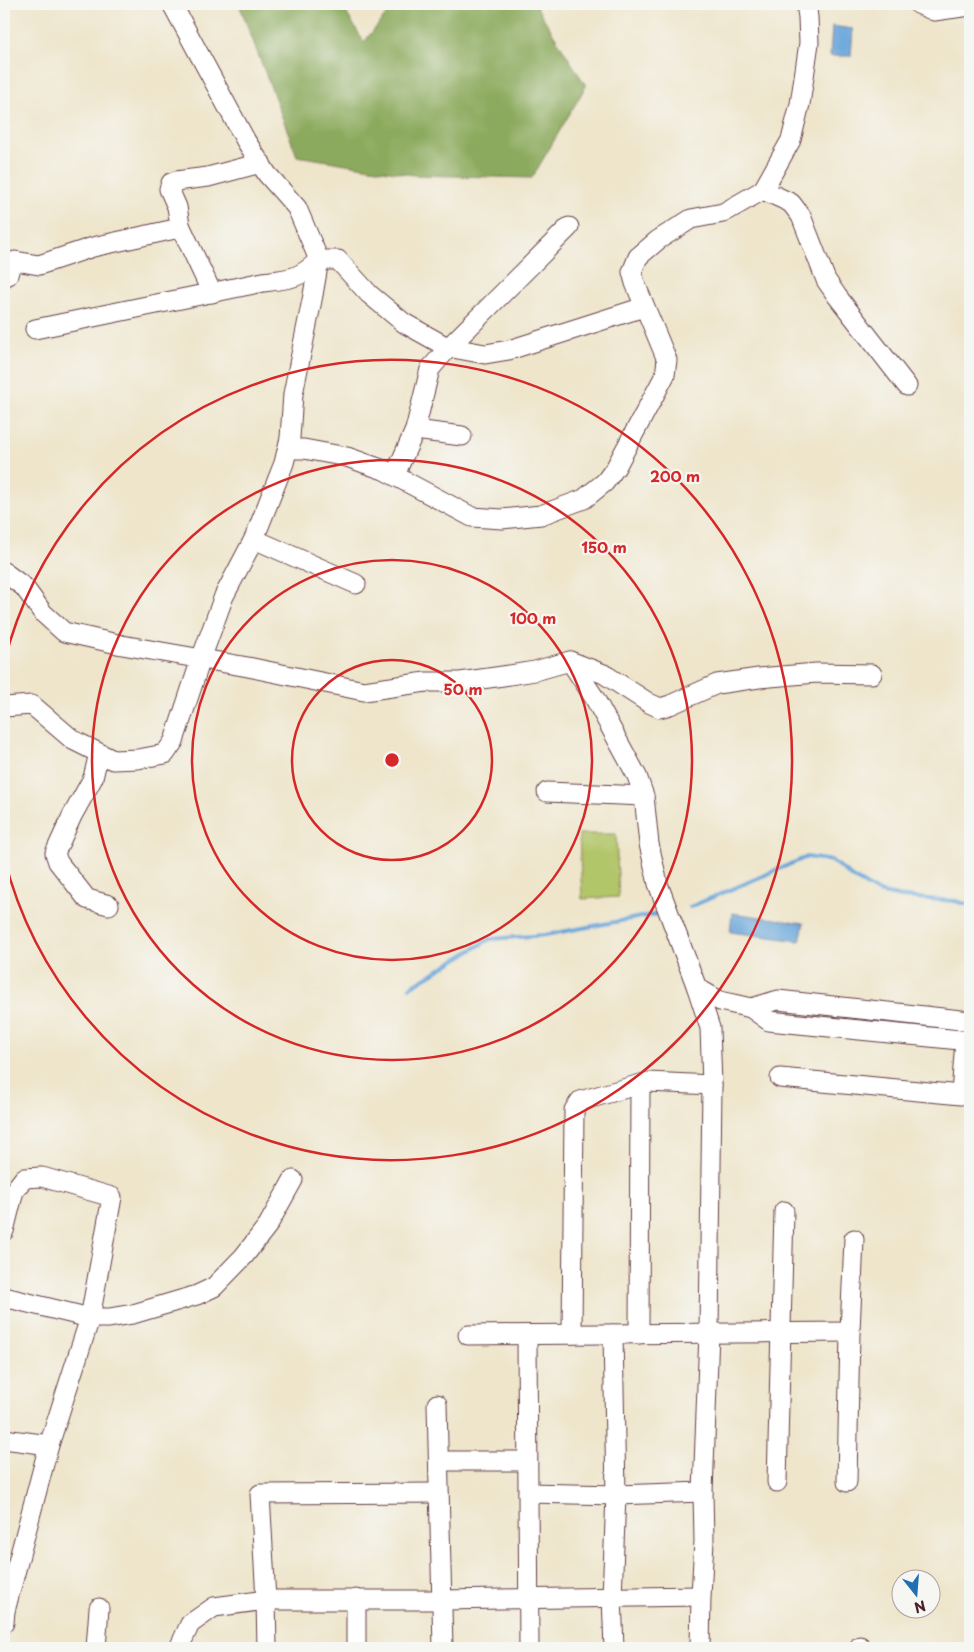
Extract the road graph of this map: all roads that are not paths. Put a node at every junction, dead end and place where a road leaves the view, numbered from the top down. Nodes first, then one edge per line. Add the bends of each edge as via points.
1 (172, 4) edge
2 (806, 4) edge
3 (918, 4) edge
4 (970, 6) edge
5 (261, 164) junction
6 (763, 190) junction
7 (180, 225) junction
8 (569, 227) dead end
9 (319, 260) junction
10 (4, 276) edge
11 (212, 293) junction
12 (644, 307) junction
13 (35, 330) dead end
14 (449, 347) junction
15 (907, 386) dead end
16 (415, 430) junction
17 (462, 436) dead end
18 (288, 449) junction
19 (395, 475) junction
20 (254, 539) junction
21 (4, 572) edge
22 (356, 584) dead end
23 (201, 659) junction
24 (570, 661) junction
25 (872, 674) dead end
26 (4, 707) edge
27 (99, 753) junction
28 (547, 792) dead end
29 (644, 796) junction
30 (109, 905) dead end
31 (698, 988) junction
32 (751, 1008) junction
33 (970, 1021) edge
34 (967, 1041) edge
35 (780, 1078) dead end
36 (640, 1085) junction
37 (712, 1085) junction
38 (293, 1180) dead end
39 (784, 1210) dead end
40 (4, 1231) edge
41 (854, 1239) dead end
42 (4, 1297) edge
43 (90, 1318) junction
44 (780, 1332) junction
45 (850, 1332) junction
46 (709, 1333) junction
47 (572, 1334) junction
48 (614, 1334) junction
49 (639, 1334) junction
50 (468, 1335) dead end
51 (527, 1335) junction
52 (438, 1404) dead end
53 (4, 1439) edge
54 (49, 1445) junction
55 (439, 1461) junction
56 (527, 1461) junction
57 (777, 1482) dead end
58 (847, 1482) dead end
59 (703, 1492) junction
60 (440, 1493) junction
61 (528, 1493) junction
62 (616, 1495) junction
63 (701, 1596) junction
64 (612, 1597) junction
65 (356, 1599) junction
66 (529, 1599) junction
67 (266, 1600) junction
68 (442, 1600) junction
69 (99, 1608) dead end
70 (4, 1615) edge
71 (96, 1648) edge
72 (180, 1648) edge
73 (267, 1648) edge
74 (356, 1648) edge
75 (443, 1648) edge
76 (530, 1648) edge
77 (614, 1648) edge
78 (700, 1648) edge

1 - 5 street
2 - 6 street via 809,43 800,104 791,140
3 - 4 street via 934,11
5 - 7 street via 171,183 169,189
5 - 9 street via 297,208
6 - 12 street via 723,213 692,219 638,257 632,272
6 - 15 street via 791,203 801,216 826,280
7 - 10 street via 175,229 93,247 39,264 15,261 8,275
7 - 11 street
8 - 14 street
9 - 11 street via 308,271 290,279
9 - 14 street via 338,260 369,294 404,323
9 - 18 street via 293,394
11 - 13 street
12 - 14 street via 509,350 485,354
12 - 19 street via 667,360 665,375 616,467 605,482 584,499 541,515 502,519 472,517
14 - 16 street via 430,369
16 - 17 street
16 - 19 street
18 - 19 street via 347,457
18 - 20 street
20 - 22 street
20 - 23 street via 224,596
21 - 23 street via 24,587 43,614 64,632 122,646
23 - 24 street via 364,691 504,676
23 - 27 street via 174,741 165,754 113,760
24 - 25 street via 604,674 660,708 716,684 816,673
24 - 29 street via 594,697 637,776
26 - 27 street via 32,705 73,740
27 - 30 street via 93,778 55,853 58,862 87,899
28 - 29 street
29 - 31 street via 649,844 658,884
31 - 32 street via 720,1001
31 - 37 street via 710,1028
32 - 33 street via 778,1000
32 - 34 street via 769,1021
34 - 35 street via 961,1095
36 - 37 street via 648,1082
36 - 47 street via 580,1101 574,1110
36 - 49 street
37 - 46 street
38 - 43 street via 268,1225 244,1256 214,1286 197,1295 132,1314
39 - 44 street
40 - 43 street via 14,1191 24,1178 42,1177 112,1197
41 - 45 street
42 - 43 street
43 - 54 street
44 - 45 street
44 - 46 street
44 - 57 street
45 - 58 street
46 - 49 street
46 - 59 street
47 - 48 street
47 - 51 street
48 - 49 street
48 - 62 street
50 - 51 street
51 - 56 street
52 - 55 street
53 - 54 street
54 - 70 street
55 - 56 street
55 - 60 street
56 - 61 street
59 - 62 street
59 - 63 street
60 - 67 street via 260,1494
60 - 68 street
61 - 62 street
61 - 66 street
62 - 64 street
63 - 64 street
63 - 78 street
64 - 66 street
64 - 77 street
65 - 67 street
65 - 68 street
65 - 74 street
66 - 68 street
66 - 76 street
67 - 72 street via 214,1606 190,1624
67 - 73 street
68 - 75 street
69 - 71 street

